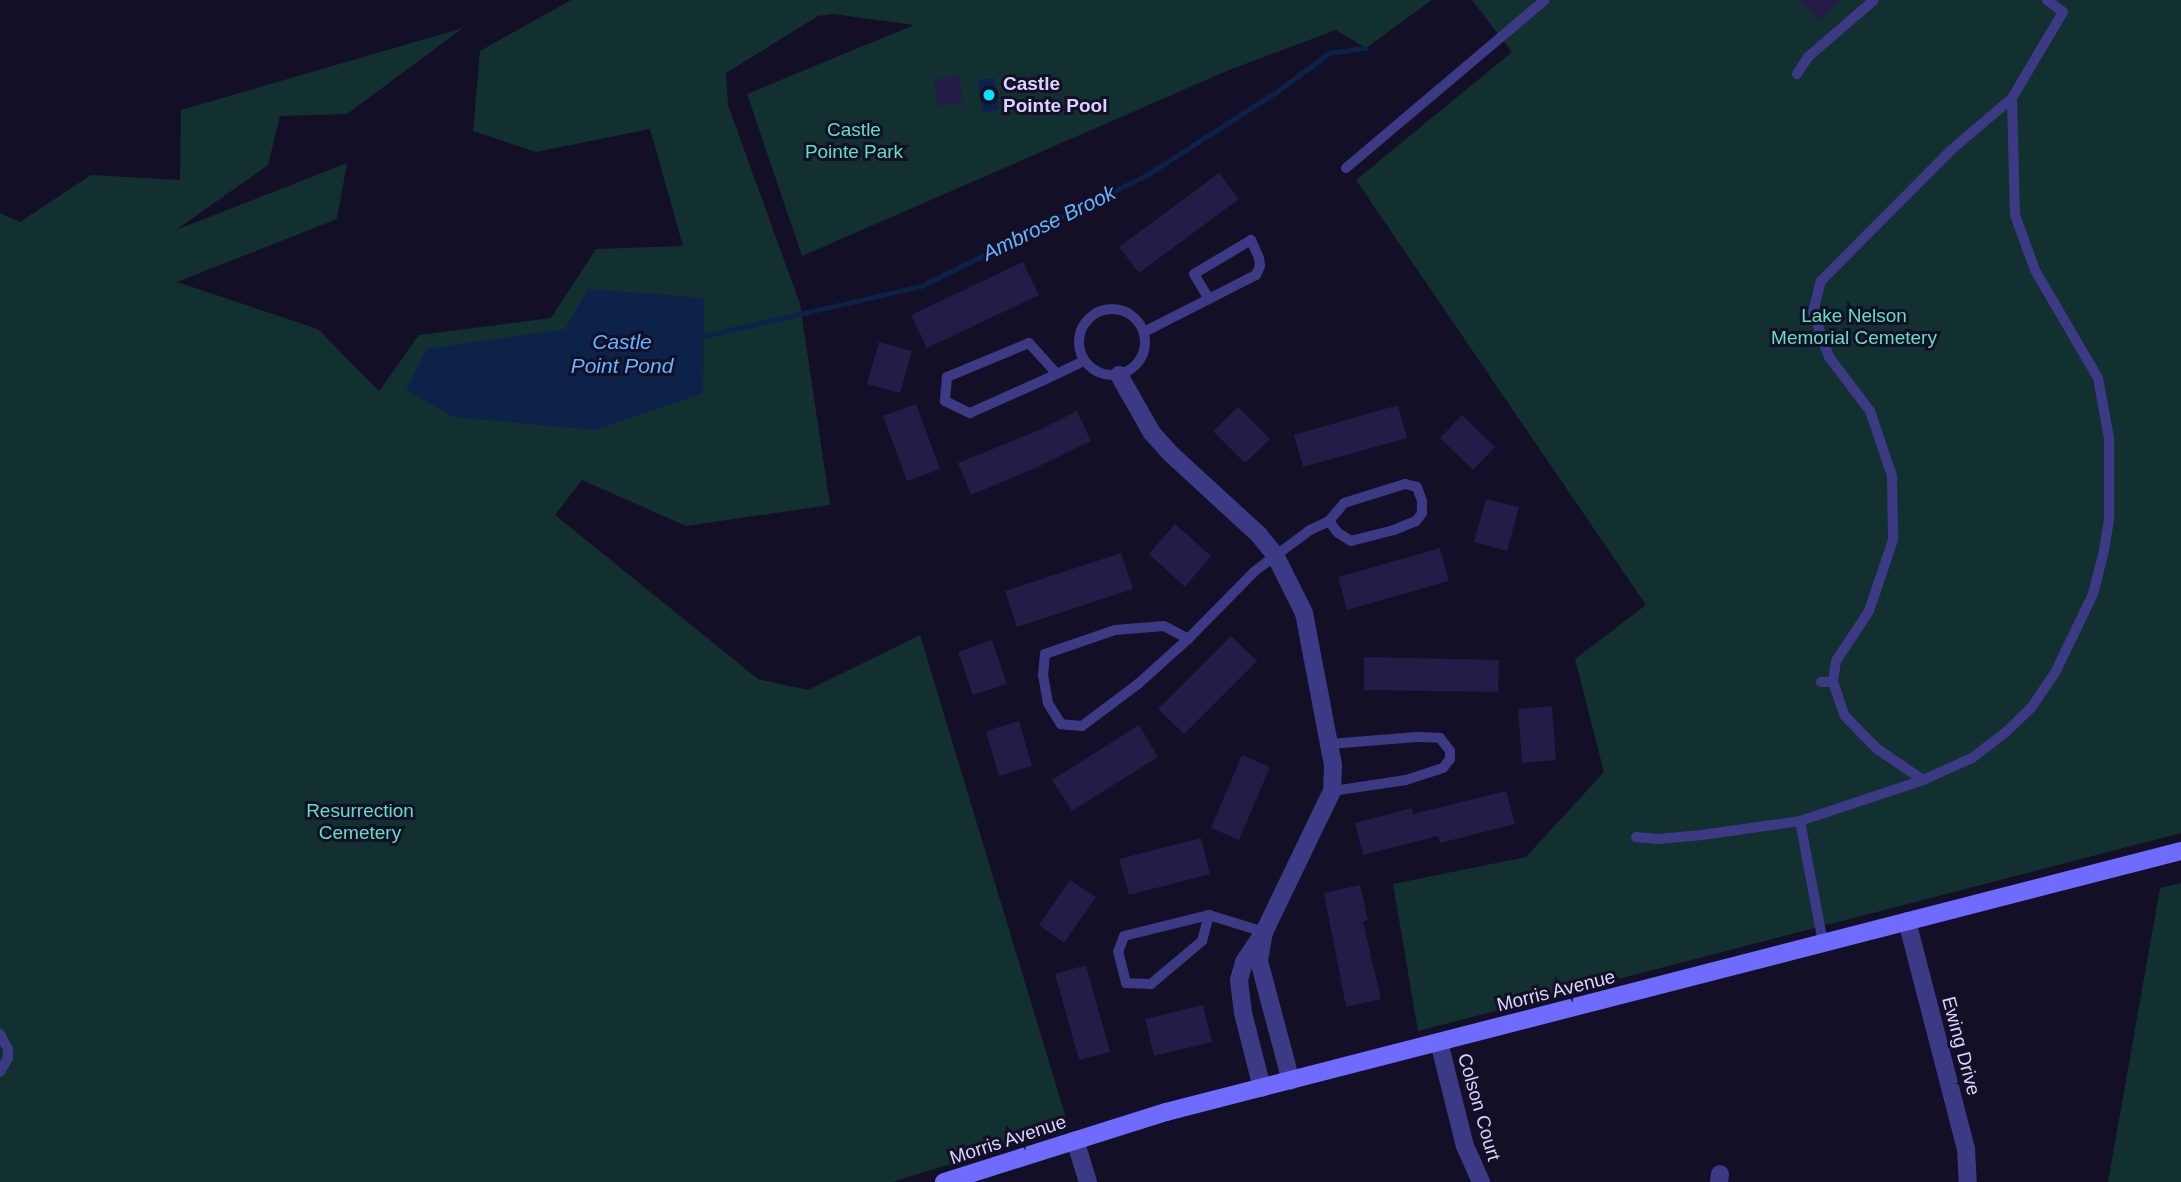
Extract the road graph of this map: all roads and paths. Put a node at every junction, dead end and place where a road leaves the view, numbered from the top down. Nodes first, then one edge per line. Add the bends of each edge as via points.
1 (1545, 0) edge
2 (1874, 0) edge
3 (2048, 0) edge
4 (1797, 75) dead end
5 (2011, 98) junction
6 (1346, 168) dead end
7 (1209, 299) junction
8 (1144, 332) junction
9 (1084, 361) junction
10 (1057, 374) junction
11 (1119, 376) junction
12 (1329, 521) junction
13 (1275, 555) junction
14 (1188, 639) junction
15 (1329, 744) junction
16 (1923, 780) junction
17 (1332, 791) junction
18 (1800, 821) junction
19 (1636, 837) dead end
20 (2181, 851) edge
21 (1209, 915) junction
22 (1907, 921) junction
23 (1264, 932) junction
24 (1823, 943) junction
25 (0, 1034) edge
26 (1439, 1042) junction
27 (0, 1072) edge
28 (1291, 1080) junction
29 (1262, 1088) junction
30 (1075, 1140) junction
31 (944, 1182) edge
32 (1088, 1182) edge
33 (1481, 1182) edge
34 (1968, 1182) edge

1 - 6 lane
2 - 4 lane via 1808,57
3 - 5 lane via 2063,12
5 - 16 lane via 2015,215 2035,270 2098,378 2109,438 2109,519 2093,594 2055,673 2031,708 1972,758
5 - 16 lane via 1950,151 1821,281 1814,312 1829,358 1870,411 1892,476 1893,540 1869,611 1827,682 1845,716 1876,748
7 - 7 lane via 1256,275 1259,258 1251,240 1194,274
7 - 8 lane
8 - 9 lane via 1139,321 1120,310 1097,312 1082,328
8 - 11 lane via 1144,354 1130,371
9 - 10 lane
9 - 11 lane via 1099,374
10 - 10 lane via 970,413 945,401 947,377 1029,343
11 - 13 street via 1164,447
12 - 12 lane via 1344,503 1405,484 1417,487 1422,501 1416,521 1350,541
12 - 13 lane
13 - 14 lane
13 - 15 street via 1304,612
14 - 14 lane via 1164,626 1115,630 1045,654 1048,702 1060,724 1082,726
15 - 17 street
15 - 17 lane via 1440,738 1450,751 1443,768 1406,780
16 - 18 lane
17 - 23 street
18 - 19 lane via 1702,835
18 - 24 lane
20 - 22 street, Morris Avenue
21 - 21 lane via 1124,936 1118,952 1125,982 1151,984 1202,941
21 - 23 lane
22 - 24 street, Morris Avenue
22 - 34 street, Ewing Drive via 1966,1149
23 - 28 street via 1259,961
23 - 29 street via 1244,961 1239,980
24 - 26 street, Morris Avenue
25 - 27 lane via 8,1049
26 - 28 street, Morris Avenue
26 - 33 street, Colson Court via 1465,1146
28 - 29 street, Morris Avenue
29 - 30 street, Morris Avenue
30 - 31 street, Morris Avenue
30 - 32 street

